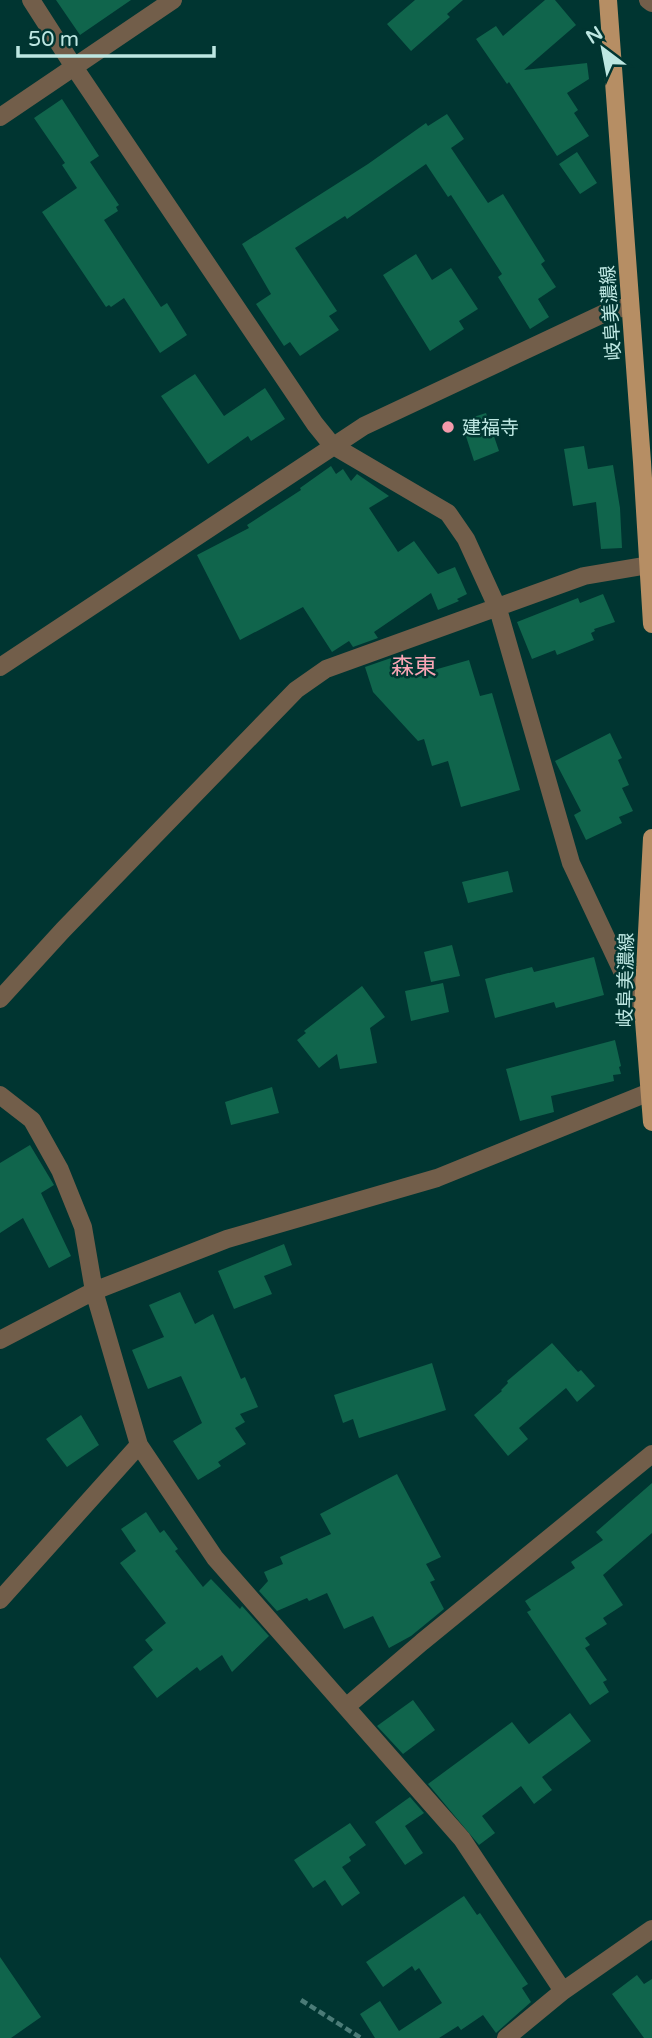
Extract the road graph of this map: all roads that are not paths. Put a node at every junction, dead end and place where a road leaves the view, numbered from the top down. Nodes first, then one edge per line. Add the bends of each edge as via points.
1 (31, 0) edge
2 (173, 0) edge
3 (608, 0) edge
4 (74, 67) junction
5 (0, 117) edge
6 (631, 306) junction
7 (332, 445) junction
8 (647, 462) edge
9 (649, 565) junction
10 (498, 609) junction
11 (652, 624) edge
12 (0, 667) edge
13 (652, 838) edge
14 (0, 999) edge
15 (643, 1008) junction
16 (650, 1093) edge
17 (0, 1095) edge
18 (652, 1122) edge
19 (93, 1292) junction
20 (0, 1340) edge
21 (139, 1445) junction
22 (652, 1454) edge
23 (0, 1600) edge
24 (346, 1707) junction
25 (652, 1929) edge
26 (563, 1991) junction
27 (506, 2038) edge

1 - 4 street
2 - 4 street
3 - 6 main road, 岐阜美濃線
4 - 5 street
4 - 7 street
6 - 7 street via 609,311
6 - 8 main road, 岐阜美濃線
7 - 10 street via 449,513
7 - 12 street
8 - 9 main road, 岐阜美濃線
9 - 10 street via 584,576
9 - 11 main road, 岐阜美濃線
10 - 14 street via 326,669 296,690
10 - 15 street via 571,863
13 - 15 main road, 岐阜美濃線
15 - 16 main road, 岐阜美濃線
16 - 18 main road, 岐阜美濃線
16 - 19 street via 437,1178 227,1239
17 - 19 street via 32,1120 61,1170 83,1227
19 - 20 street
19 - 21 street
21 - 23 street
21 - 24 street via 215,1558
22 - 24 street
24 - 26 street via 462,1839
25 - 26 street
26 - 27 street

